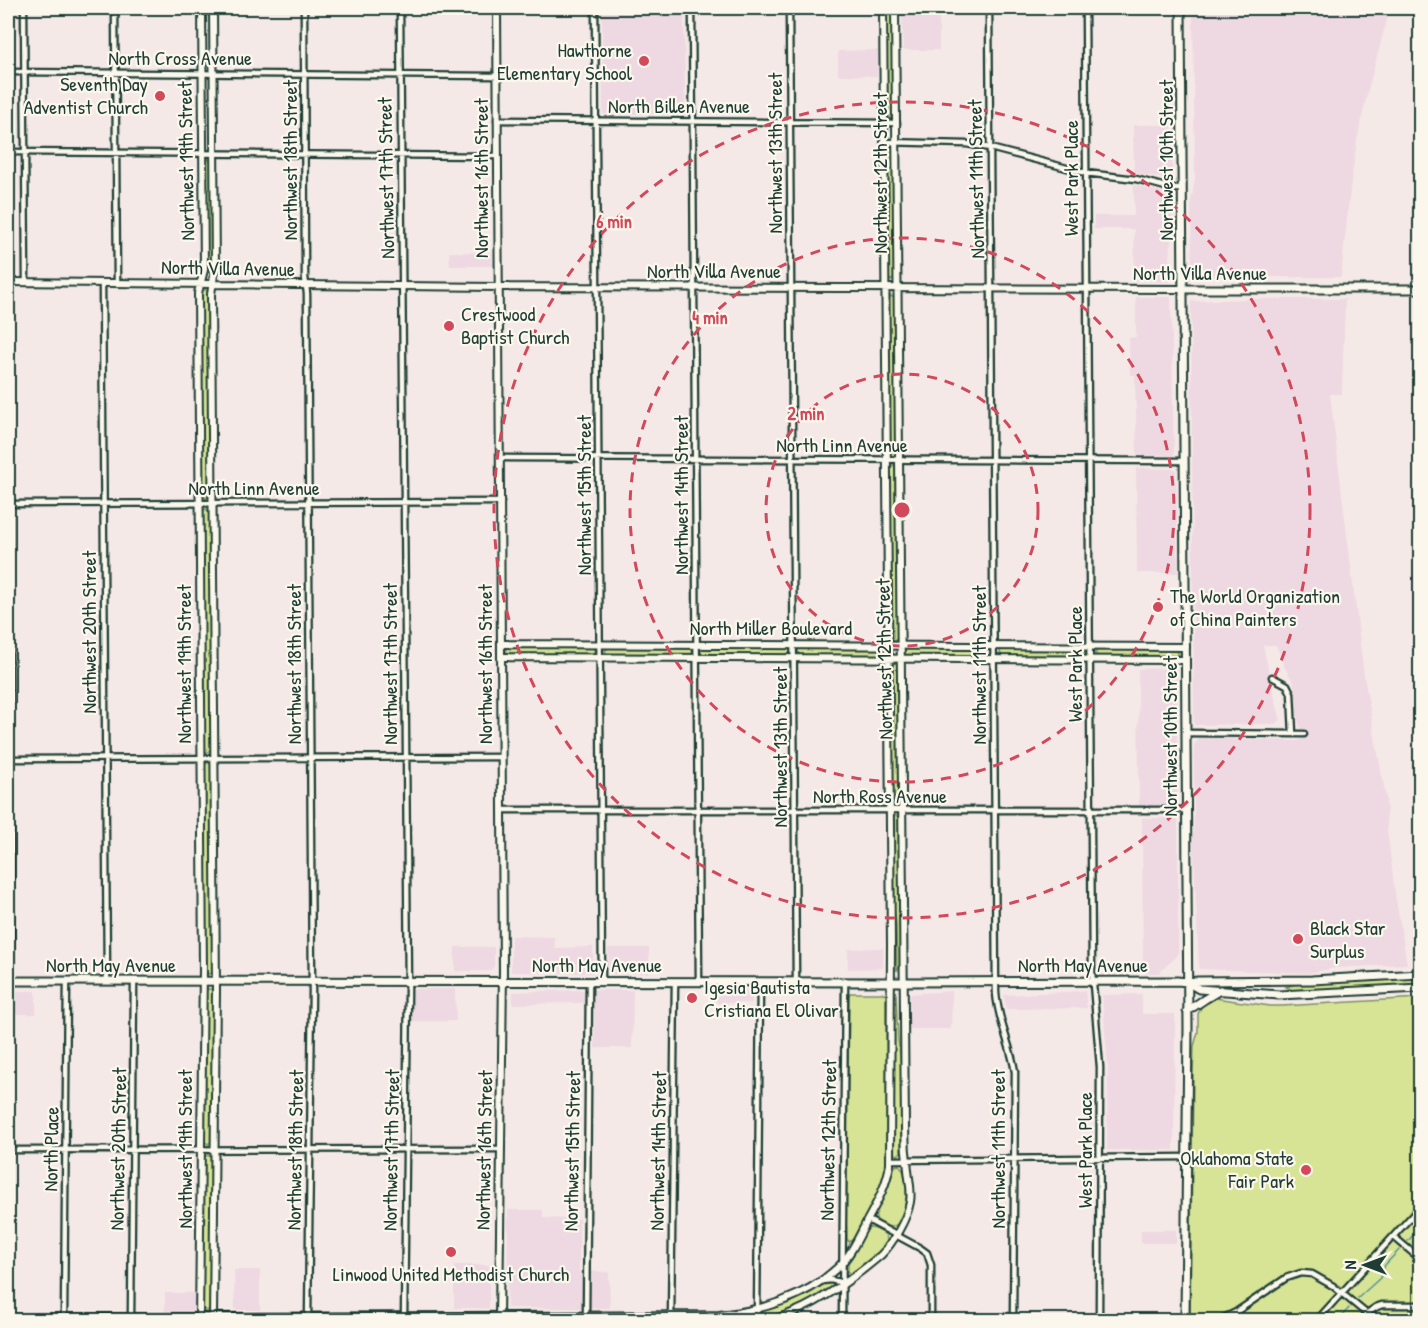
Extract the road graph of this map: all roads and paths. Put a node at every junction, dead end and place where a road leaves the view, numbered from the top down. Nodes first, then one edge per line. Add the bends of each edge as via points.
1 (24, 8) edge
2 (115, 8) edge
3 (202, 8) edge
4 (213, 8) edge
5 (304, 8) edge
6 (400, 8) edge
7 (497, 8) edge
8 (595, 8) edge
9 (692, 8) edge
10 (789, 8) edge
11 (883, 8) edge
12 (895, 8) edge
13 (989, 8) edge
14 (1085, 8) edge
15 (1181, 8) edge
16 (8, 72) edge
17 (24, 72) junction
18 (115, 73) junction
19 (202, 73) junction
20 (213, 73) junction
21 (304, 74) junction
22 (400, 74) junction
23 (497, 76) junction
24 (498, 120) junction
25 (596, 121) junction
26 (692, 122) junction
27 (790, 122) junction
28 (884, 123) junction
29 (897, 123) junction
30 (884, 142) junction
31 (897, 142) junction
32 (990, 148) junction
33 (8, 152) edge
34 (25, 152) junction
35 (116, 153) junction
36 (202, 153) junction
37 (213, 153) junction
38 (304, 155) junction
39 (400, 155) junction
40 (498, 156) junction
41 (1086, 173) junction
42 (1182, 189) junction
43 (8, 282) edge
44 (26, 282) junction
45 (102, 283) junction
46 (117, 283) junction
47 (200, 284) junction
48 (212, 284) junction
49 (306, 285) junction
50 (402, 286) junction
51 (499, 287) junction
52 (597, 287) junction
53 (694, 287) junction
54 (791, 288) junction
55 (885, 289) junction
56 (897, 289) junction
57 (992, 289) junction
58 (1087, 289) junction
59 (1183, 289) junction
60 (1420, 289) edge
61 (8, 451) edge
62 (500, 458) junction
63 (599, 458) junction
64 (696, 459) junction
65 (792, 460) junction
66 (887, 460) junction
67 (899, 460) junction
68 (993, 461) junction
69 (1089, 461) junction
70 (1184, 461) junction
71 (501, 502) junction
72 (199, 503) junction
73 (212, 503) junction
74 (308, 503) junction
75 (404, 503) junction
76 (8, 504) edge
77 (103, 504) junction
78 (501, 644) junction
79 (600, 644) junction
80 (697, 644) junction
81 (794, 644) junction
82 (888, 645) junction
83 (900, 645) junction
84 (994, 646) junction
85 (1090, 646) junction
86 (1186, 646) junction
87 (501, 657) junction
88 (600, 657) junction
89 (794, 657) junction
90 (697, 658) junction
91 (888, 658) junction
92 (901, 658) junction
93 (994, 659) junction
94 (1090, 660) junction
95 (1186, 660) junction
96 (1272, 677) dead end
97 (1186, 733) junction
98 (1293, 734) junction
99 (1304, 734) dead end
100 (406, 757) junction
101 (502, 757) junction
102 (105, 758) junction
103 (201, 758) junction
104 (214, 758) junction
105 (310, 758) junction
106 (9, 759) edge
107 (502, 810) junction
108 (1186, 810) junction
109 (601, 811) junction
110 (698, 811) junction
111 (795, 811) junction
112 (889, 811) junction
113 (903, 811) junction
114 (995, 811) junction
115 (1091, 811) junction
116 (1420, 974) edge
117 (67, 981) junction
118 (107, 981) junction
119 (312, 981) junction
120 (408, 981) junction
121 (996, 981) junction
122 (1093, 981) junction
123 (1279, 981) junction
124 (8, 982) edge
125 (134, 982) junction
126 (202, 982) junction
127 (216, 982) junction
128 (503, 982) junction
129 (589, 982) junction
130 (602, 982) junction
131 (675, 982) junction
132 (699, 982) junction
133 (760, 982) junction
134 (796, 982) junction
135 (845, 982) junction
136 (890, 982) junction
137 (903, 982) junction
138 (1187, 982) junction
139 (1420, 988) edge
140 (1221, 990) junction
141 (1279, 995) junction
142 (1187, 1011) junction
143 (310, 1149) junction
144 (406, 1149) junction
145 (501, 1149) junction
146 (8, 1150) edge
147 (66, 1150) junction
148 (132, 1150) junction
149 (201, 1150) junction
150 (214, 1150) junction
151 (1186, 1157) junction
152 (1100, 1158) junction
153 (1015, 1159) junction
154 (890, 1160) junction
155 (906, 1160) junction
156 (1420, 1207) edge
157 (868, 1220) junction
158 (895, 1235) junction
159 (1394, 1237) junction
160 (1413, 1253) dead end
161 (843, 1262) junction
162 (821, 1281) junction
163 (843, 1283) junction
164 (1342, 1293) junction
165 (1420, 1305) edge
166 (757, 1309) junction
167 (1367, 1314) junction
168 (8, 1318) edge
169 (64, 1318) junction
170 (131, 1318) junction
171 (308, 1318) edge
172 (404, 1318) edge
173 (499, 1318) edge
174 (586, 1318) edge
175 (671, 1318) edge
176 (103, 1319) edge
177 (199, 1319) edge
178 (213, 1319) edge
179 (757, 1320) edge
180 (771, 1320) edge
181 (842, 1320) edge
182 (931, 1320) edge
183 (1012, 1320) edge
184 (1099, 1320) edge
185 (1185, 1320) edge
186 (1220, 1320) edge
187 (1317, 1320) edge
188 (1361, 1320) edge

1 - 17 street
2 - 18 street
3 - 19 street, Northwest 19th Street
4 - 20 street, Northwest 19th Street
5 - 21 street, Northwest 18th Street
6 - 22 street, Northwest 17th Street
7 - 23 street, Northwest 16th Street
8 - 25 street, Northwest 15th Street
9 - 26 street, Northwest 14th Street
10 - 27 street, Northwest 13th Street
11 - 28 street, Northwest 12th Street
12 - 29 street, Northwest 12th Street
13 - 32 street, Northwest 11th Street
14 - 41 street, West Park Place
15 - 42 main road, Northwest 10th Street
16 - 17 street, North Cross Avenue
17 - 18 street, North Cross Avenue
17 - 34 street
18 - 19 street, North Cross Avenue
18 - 35 street
19 - 20 street, North Cross Avenue
19 - 36 street, Northwest 19th Street
20 - 21 street, North Cross Avenue
20 - 37 street, Northwest 19th Street
21 - 22 street, North Cross Avenue
21 - 38 street, Northwest 18th Street
22 - 23 street, North Cross Avenue
22 - 39 street, Northwest 17th Street
23 - 24 street, Northwest 16th Street
24 - 25 street, North Billen Avenue
24 - 40 street, Northwest 16th Street
25 - 26 street, North Billen Avenue
25 - 52 street, Northwest 15th Street
26 - 27 street, North Billen Avenue
26 - 53 street, Northwest 14th Street
27 - 28 street, North Billen Avenue
27 - 54 street, Northwest 13th Street
28 - 29 street, North Billen Avenue
28 - 30 street, Northwest 12th Street
29 - 31 street, Northwest 12th Street
30 - 31 street
30 - 55 street, Northwest 12th Street
31 - 32 street
31 - 56 street, Northwest 12th Street
32 - 41 street
32 - 57 street, Northwest 11th Street
33 - 34 street
34 - 35 street
34 - 44 street
35 - 36 street
35 - 46 street
36 - 37 street
36 - 47 street, Northwest 19th Street via 204,270
37 - 38 street
37 - 48 street, Northwest 19th Street
38 - 39 street
38 - 49 street, Northwest 18th Street
39 - 40 street
39 - 50 street, Northwest 17th Street
40 - 51 street, Northwest 16th Street
41 - 42 street
41 - 58 street, West Park Place
42 - 59 main road, Northwest 10th Street
43 - 44 street, North Villa Avenue
44 - 45 street, North Villa Avenue
45 - 46 street, North Villa Avenue
45 - 77 street, Northwest 20th Street
46 - 47 street, North Villa Avenue
47 - 48 street, North Villa Avenue
47 - 72 street, Northwest 19th Street
48 - 49 street, North Villa Avenue
48 - 73 street, Northwest 19th Street
49 - 50 street, North Villa Avenue
49 - 74 street, Northwest 18th Street
50 - 51 street, North Villa Avenue
50 - 75 street, Northwest 17th Street
51 - 52 street, North Villa Avenue
51 - 62 street, Northwest 16th Street
52 - 53 street, North Villa Avenue
52 - 63 street, Northwest 15th Street
53 - 54 street, North Villa Avenue
53 - 64 street, Northwest 14th Street
54 - 55 street, North Villa Avenue
54 - 65 street, Northwest 13th Street
55 - 56 street, North Villa Avenue
55 - 66 street, Northwest 12th Street
56 - 57 street, North Villa Avenue
56 - 67 street, Northwest 12th Street
57 - 58 street, North Villa Avenue
57 - 68 street, Northwest 11th Street
58 - 59 street, North Villa Avenue
58 - 69 street, West Park Place
59 - 60 main road, North Villa Avenue
59 - 70 main road, Northwest 10th Street
61 - 76 street
62 - 63 street, North Linn Avenue
62 - 71 street, Northwest 16th Street
63 - 64 street, North Linn Avenue
63 - 79 street, Northwest 15th Street
64 - 65 street, North Linn Avenue
64 - 80 street, Northwest 14th Street
65 - 66 street, North Linn Avenue
65 - 81 street, Northwest 13th Street
66 - 67 street, North Linn Avenue
66 - 82 street, Northwest 12th Street
67 - 68 street, North Linn Avenue
67 - 83 street, Northwest 12th Street
68 - 69 street, North Linn Avenue
68 - 84 street, Northwest 11th Street
69 - 70 street, North Linn Avenue
69 - 85 street, West Park Place
70 - 86 main road, Northwest 10th Street
71 - 75 street, North Linn Avenue
71 - 78 street, Northwest 16th Street
72 - 73 street, North Linn Avenue
72 - 77 street, North Linn Avenue
72 - 103 street, Northwest 19th Street
73 - 74 street, North Linn Avenue
73 - 104 street, Northwest 19th Street
74 - 75 street, North Linn Avenue
74 - 105 street, Northwest 18th Street
75 - 100 street, Northwest 17th Street
76 - 77 street, North Linn Avenue
76 - 106 street
77 - 102 street, Northwest 20th Street
78 - 79 street, North Miller Boulevard
78 - 87 street, Northwest 16th Street
79 - 80 street, North Miller Boulevard
79 - 88 street, Northwest 15th Street
80 - 81 street, North Miller Boulevard
80 - 90 street, Northwest 14th Street
81 - 82 street, North Miller Boulevard
81 - 89 street, Northwest 13th Street
82 - 83 street, North Miller Boulevard
82 - 91 street, Northwest 12th Street
83 - 84 street, North Miller Boulevard
83 - 92 street, Northwest 12th Street
84 - 85 street, North Miller Boulevard
84 - 93 street, Northwest 11th Street
85 - 86 street, North Miller Boulevard
85 - 94 street, West Park Place
86 - 95 main road, Northwest 10th Street
87 - 88 street, North Miller Boulevard
87 - 101 street, Northwest 16th Street
88 - 90 street, North Miller Boulevard
88 - 109 street, Northwest 15th Street
89 - 90 street, North Miller Boulevard
89 - 91 street, North Miller Boulevard
89 - 111 street, Northwest 13th Street
90 - 110 street, Northwest 14th Street
91 - 92 street, North Miller Boulevard
91 - 112 street, Northwest 12th Street
92 - 93 street, North Miller Boulevard
92 - 113 street, Northwest 12th Street
93 - 94 street, North Miller Boulevard
93 - 114 street, Northwest 11th Street
94 - 95 street, North Miller Boulevard
94 - 115 street, West Park Place
95 - 97 main road, Northwest 10th Street
96 - 98 street via 1287,685 1291,693
97 - 98 street
97 - 108 main road, Northwest 10th Street
98 - 99 street
100 - 101 street
100 - 105 street
100 - 120 street, Northwest 17th Street
101 - 107 street, Northwest 16th Street
102 - 103 street
102 - 106 street
102 - 118 street, Northwest 20th Street
103 - 104 street
103 - 126 street, Northwest 19th Street
104 - 105 street
104 - 127 street, Northwest 19th Street
105 - 119 street, Northwest 18th Street
106 - 124 street
107 - 109 street, North Ross Avenue
107 - 128 street, Northwest 16th Street
108 - 115 street, North Ross Avenue
108 - 138 main road, Northwest 10th Street
109 - 110 street, North Ross Avenue
109 - 130 street, Northwest 15th Street
110 - 111 street, North Ross Avenue
110 - 132 street, Northwest 14th Street
111 - 112 street, North Ross Avenue
111 - 134 street, Northwest 13th Street
112 - 113 street, North Ross Avenue
112 - 136 street, Northwest 12th Street
113 - 114 street, North Ross Avenue
113 - 137 street, Northwest 12th Street
114 - 115 street, North Ross Avenue
114 - 121 street, Northwest 11th Street
115 - 122 street, West Park Place
116 - 123 main road, North May Avenue
117 - 118 main road, North May Avenue
117 - 124 main road, North May Avenue
117 - 147 street, North Place
118 - 125 main road, North May Avenue
119 - 120 main road, North May Avenue
119 - 127 main road, North May Avenue
119 - 143 street, Northwest 18th Street
120 - 128 main road, North May Avenue
120 - 144 street, Northwest 17th Street
121 - 122 main road, North May Avenue
121 - 137 main road, North May Avenue
121 - 153 street, Northwest 11th Street via 998,1010 1015,1072
122 - 138 main road, North May Avenue
122 - 152 street, West Park Place via 1100,1067
123 - 138 main road, North May Avenue
123 - 141 main road
125 - 126 main road, North May Avenue
125 - 148 street, Northwest 20th Street
126 - 127 main road, North May Avenue
126 - 149 street, Northwest 19th Street
127 - 150 street, Northwest 19th Street
128 - 129 main road, North May Avenue
128 - 145 street, Northwest 16th Street
129 - 130 main road, North May Avenue
129 - 174 street, Northwest 15th Street
130 - 131 main road, North May Avenue
131 - 132 main road, North May Avenue
131 - 175 street, Northwest 14th Street
132 - 133 main road, North May Avenue
133 - 134 main road, North May Avenue
133 - 166 street
134 - 135 main road, North May Avenue
135 - 136 main road, North May Avenue
135 - 161 street, Northwest 12th Street
136 - 137 main road, North May Avenue
136 - 154 street, Northwest 12th Street
137 - 155 street, Northwest 12th Street
138 - 140 main road, North May Avenue via 1198,988
138 - 142 main road, Northwest 10th Street
139 - 141 main road, North May Avenue
140 - 141 main road, North May Avenue
140 - 142 main road
142 - 151 main road, Northwest 10th Street
143 - 144 street
143 - 150 street
143 - 171 street, Northwest 18th Street
144 - 145 street
144 - 172 street, Northwest 17th Street
145 - 173 street, Northwest 16th Street
146 - 147 street
147 - 148 street
147 - 169 street, North Place
148 - 149 street
148 - 170 street, Northwest 20th Street
149 - 150 street
149 - 177 street, Northwest 19th Street
150 - 178 street, Northwest 19th Street
151 - 152 street
151 - 185 main road, Northwest 10th Street
152 - 153 street
152 - 184 street, West Park Place
153 - 155 street
153 - 183 street, Northwest 11th Street
154 - 155 street
154 - 157 street, Northwest 12th Street via 886,1184
155 - 158 street, Northwest 12th Street via 910,1203
156 - 159 street
157 - 158 street
157 - 161 street, Northwest 12th Street
158 - 163 street, Northwest 12th Street via 881,1255
158 - 182 street via 929,1257
159 - 160 street
159 - 164 street
161 - 162 street
161 - 163 street, Northwest 12th Street
162 - 163 street
162 - 166 street
163 - 180 street via 805,1308
163 - 181 street, Northwest 12th Street
164 - 167 street
164 - 186 street via 1312,1274 1296,1274
164 - 187 street
165 - 167 street via 1376,1306
166 - 175 street via 719,1316
166 - 179 street
167 - 188 street
168 - 169 street
169 - 176 street
170 - 176 street
170 - 177 street
171 - 172 street
171 - 178 street
172 - 173 street
173 - 174 street
174 - 175 street
177 - 178 street

